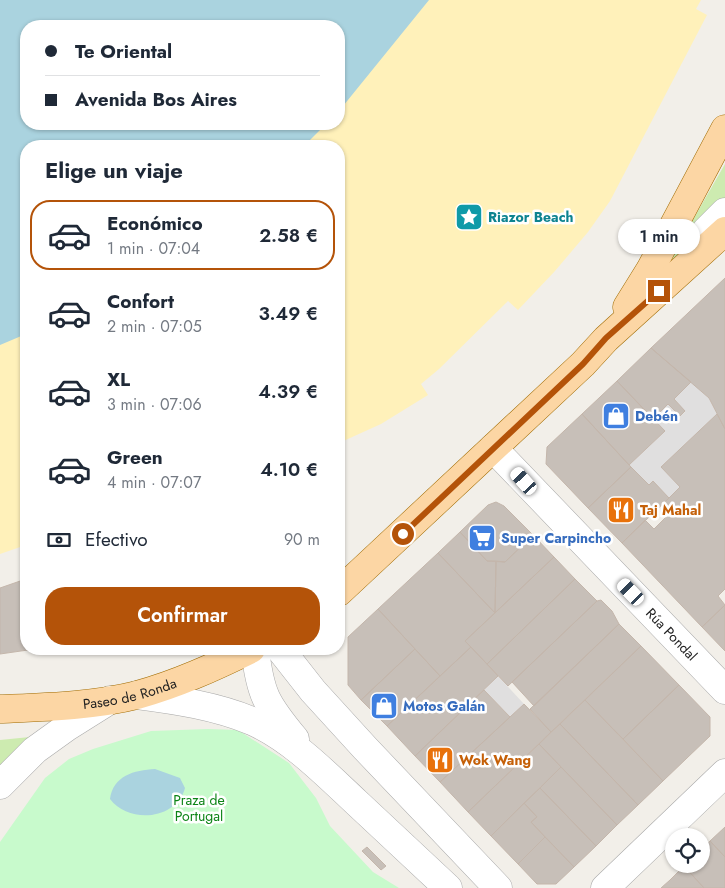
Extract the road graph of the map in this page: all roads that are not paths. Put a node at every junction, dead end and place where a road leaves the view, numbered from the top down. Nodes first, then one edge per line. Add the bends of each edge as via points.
1 (725, 129) edge
2 (725, 212) edge
3 (715, 231) edge
4 (606, 338) junction
5 (493, 448) junction
6 (345, 586) edge
7 (238, 655) edge
8 (256, 655) edge
9 (285, 655) edge
10 (725, 690) edge
11 (138, 695) junction
12 (110, 700) junction
13 (0, 709) edge
14 (319, 767) junction
15 (725, 773) edge
16 (0, 785) edge
17 (439, 880) edge
18 (498, 888) edge
19 (605, 888) edge

1 - 4 main road via 650,270
2 - 3 street
3 - 4 main road
4 - 5 main road via 583,364
5 - 6 main road
5 - 10 street, Rúa Pondal
7 - 11 main road, Paseo de Ronda
8 - 14 street via 258,676 272,711
9 - 18 street via 364,748
11 - 12 main road, Paseo de Ronda
11 - 14 street via 198,705 252,721 290,744
12 - 13 main road, Paseo de Ronda
12 - 16 street via 35,750
14 - 17 street
15 - 19 street

